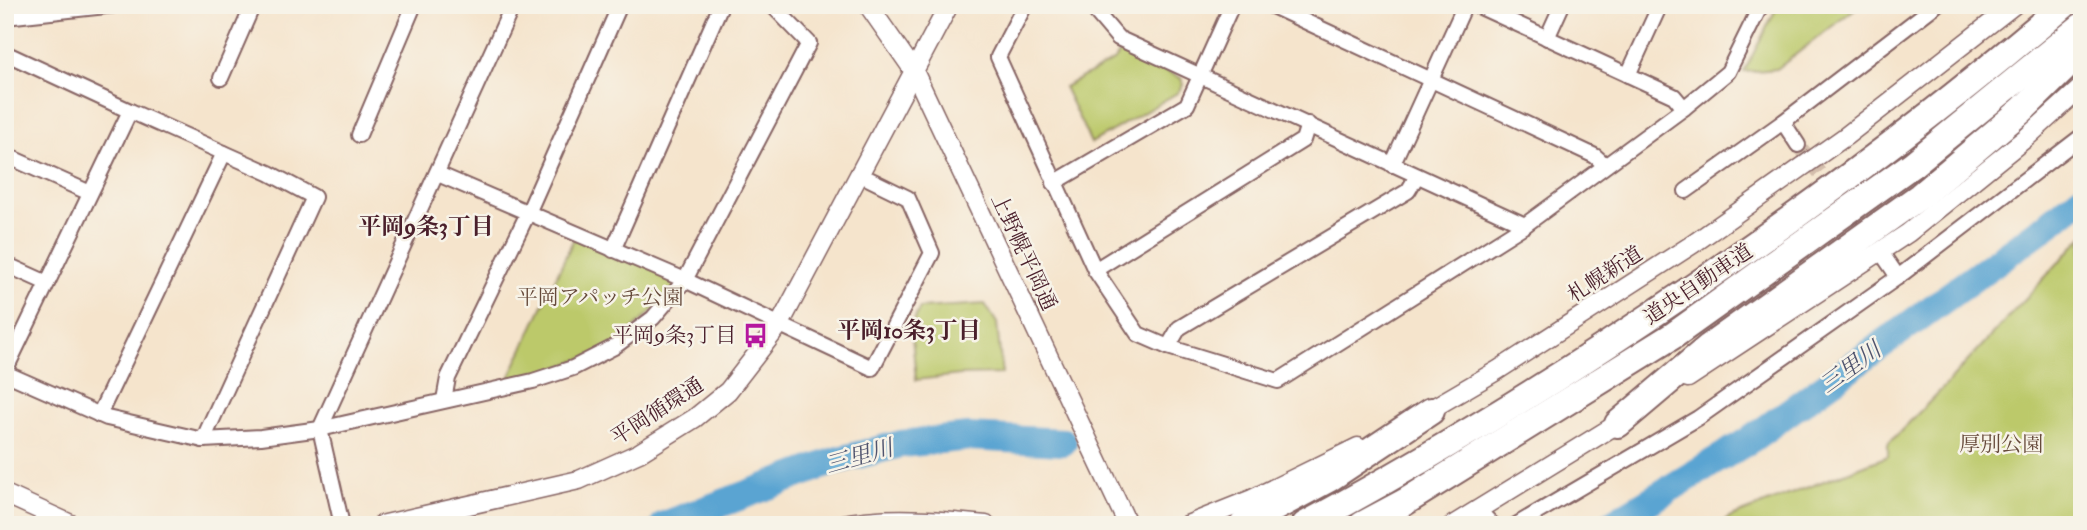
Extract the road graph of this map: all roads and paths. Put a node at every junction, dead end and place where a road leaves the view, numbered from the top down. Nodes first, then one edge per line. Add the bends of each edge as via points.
1 (113, 5) edge
2 (253, 5) edge
3 (414, 5) edge
4 (513, 5) edge
5 (620, 5) edge
6 (721, 5) edge
7 (772, 5) edge
8 (868, 5) edge
9 (948, 5) edge
10 (1025, 5) edge
11 (1090, 5) edge
12 (1232, 5) edge
13 (1270, 5) edge
14 (1465, 5) edge
15 (1476, 5) edge
16 (1562, 5) edge
17 (1660, 5) edge
18 (1760, 5) edge
19 (1936, 5) edge
20 (2014, 5) edge
21 (2064, 5) edge
22 (2002, 12) edge
23 (5, 17) edge
24 (2082, 26) edge
25 (1546, 38) junction
26 (2082, 51) edge
27 (5, 53) edge
28 (915, 71) junction
29 (1200, 75) junction
30 (1628, 75) junction
31 (221, 78) dead end
32 (1431, 79) junction
33 (2082, 87) edge
34 (1684, 108) junction
35 (130, 111) junction
36 (1783, 122) junction
37 (1308, 124) junction
38 (359, 135) dead end
39 (2082, 136) edge
40 (1798, 145) tunnel mouth
41 (223, 153) junction
42 (5, 155) edge
43 (1392, 164) junction
44 (1605, 165) junction
45 (438, 174) junction
46 (859, 174) junction
47 (1417, 176) junction
48 (1054, 183) junction
49 (1686, 191) dead end
50 (90, 193) junction
51 (528, 213) junction
52 (1525, 225) junction
53 (613, 250) junction
54 (1885, 258) dead end
55 (5, 264) edge
56 (1095, 270) junction
57 (1898, 277) junction
58 (685, 280) junction
59 (47, 283) junction
60 (780, 324) junction
61 (1168, 346) junction
62 (5, 372) edge
63 (444, 400) junction
64 (1431, 411) junction
65 (99, 415) junction
66 (1618, 424) junction
67 (320, 429) junction
68 (203, 440) junction
69 (5, 494) edge
70 (1478, 510) junction
71 (73, 525) edge
72 (342, 525) edge
73 (381, 525) edge
74 (839, 525) edge
75 (986, 525) edge
76 (1128, 525) edge
77 (1187, 525) edge
78 (1243, 525) edge
79 (1306, 525) edge
80 (1363, 525) edge
81 (1453, 525) edge
82 (1493, 525) edge
83 (1516, 525) edge

1 - 23 street
2 - 31 street
3 - 38 street
4 - 45 street
5 - 51 street
6 - 53 street
7 - 58 street via 809,43
8 - 28 street, 上野幌平岡通
9 - 28 street, 平岡循環通
10 - 48 street via 998,57
11 - 29 street via 1118,38
12 - 29 street
13 - 32 street
14 - 32 street
15 - 25 street
16 - 25 street
17 - 30 street
18 - 34 street via 1728,72
19 - 36 street
20 - 22 street, 札幌新道
21 - 79 highway, 道央自動車道 via 1902,138 1652,315 1479,427
22 - 64 street, 札幌新道 via 1846,136 1693,243
24 - 80 highway, 道央自動車道 via 1913,164 1685,327
25 - 30 street
26 - 66 highway via 2022,110 1920,196 1709,347
27 - 35 street
28 - 46 street, 平岡循環通
28 - 76 street, 上野幌平岡通
29 - 37 street
29 - 48 street via 1187,105
30 - 34 street via 1674,96
32 - 43 street
32 - 44 street via 1595,156
33 - 66 street via 1908,233
34 - 44 street
35 - 41 street
35 - 50 street
36 - 40 street
36 - 49 street
37 - 43 street
37 - 56 street via 1303,140
39 - 57 street
41 - 65 street
41 - 68 street via 314,197
42 - 50 street
43 - 47 street
44 - 52 street
45 - 51 street
45 - 67 street
46 - 60 street, 平岡循環通
46 - 60 street via 908,198 932,253 872,368
47 - 52 street
47 - 61 street via 1408,191 1179,328
48 - 56 street
50 - 59 street
51 - 53 street
51 - 63 street via 448,379
52 - 61 street via 1279,381
53 - 58 street
54 - 57 street
55 - 59 street
56 - 61 street via 1138,334
57 - 83 street via 1698,418
58 - 60 street
58 - 63 street via 653,318 614,347 573,368
59 - 62 street
60 - 73 street, 平岡循環通 via 728,391 639,453 579,480
62 - 65 street
63 - 67 street
64 - 77 street, 札幌新道 via 1252,499
64 - 78 highway via 1331,478
65 - 68 street
66 - 70 street
67 - 68 street
67 - 72 street
69 - 71 street
70 - 81 street
70 - 82 street
74 - 75 street via 897,520

